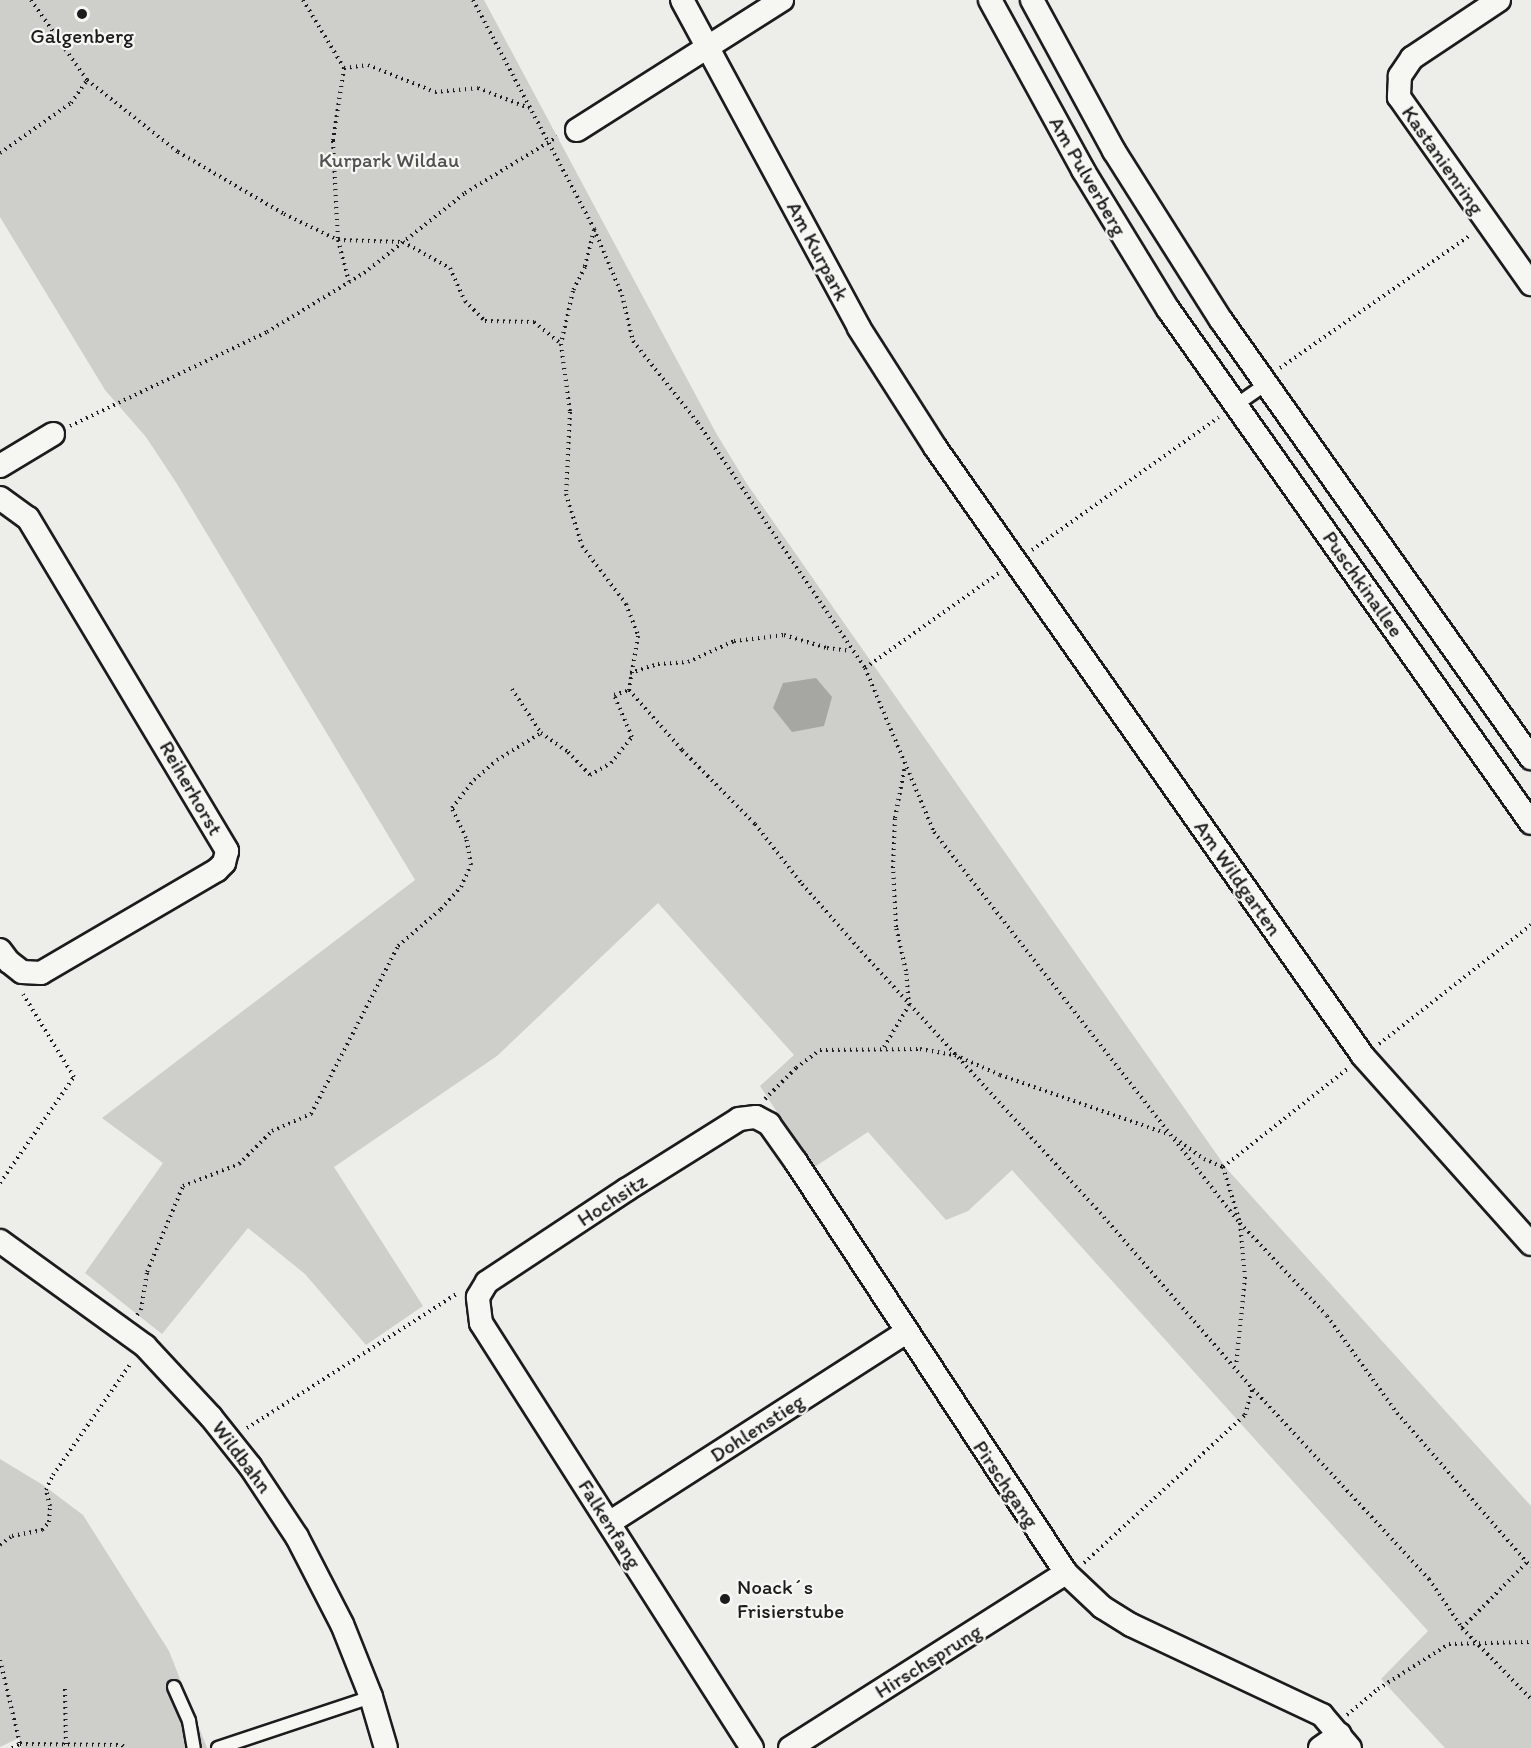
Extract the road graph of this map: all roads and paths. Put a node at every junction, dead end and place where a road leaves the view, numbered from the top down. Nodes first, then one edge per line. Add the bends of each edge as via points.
1 (31, 0) edge
2 (303, 0) edge
3 (473, 0) edge
4 (682, 0) edge
5 (782, 0) edge
6 (990, 0) edge
7 (1032, 0) edge
8 (1499, 0) edge
9 (708, 45) junction
10 (345, 68) junction
11 (87, 80) junction
12 (529, 108) junction
13 (577, 130) joint
14 (549, 142) junction
15 (0, 153) edge
16 (1487, 224) junction
17 (594, 229) junction
18 (338, 240) junction
19 (403, 242) junction
20 (349, 282) junction
21 (1531, 284) edge
22 (1224, 325) joint
23 (561, 344) junction
24 (1194, 346) joint
25 (1264, 383) junction
26 (1236, 405) junction
27 (53, 434) joint
28 (0, 466) edge
29 (967, 494) joint
30 (0, 498) edge
31 (1015, 562) junction
32 (852, 651) junction
33 (865, 668) junction
34 (630, 673) junction
35 (512, 689) dead end
36 (629, 690) junction
37 (541, 733) junction
38 (1531, 758) edge
39 (905, 764) junction
40 (1531, 823) edge
41 (1531, 925) edge
42 (0, 950) edge
43 (26, 998) dead end
44 (909, 1005) junction
45 (884, 1047) junction
46 (955, 1055) junction
47 (1363, 1056) junction
48 (758, 1110) junction
49 (1169, 1134) junction
50 (1223, 1167) junction
51 (0, 1183) edge
52 (1240, 1222) junction
53 (0, 1241) edge
54 (1531, 1244) edge
55 (478, 1297) junction
56 (125, 1330) junction
57 (905, 1333) junction
58 (145, 1346) junction
59 (1236, 1368) junction
60 (1252, 1389) junction
61 (242, 1432) dead end
62 (609, 1523) junction
63 (0, 1545) edge
64 (1527, 1562) junction
65 (1531, 1567) edge
66 (1065, 1574) junction
67 (1462, 1628) junction
68 (1476, 1642) junction
69 (1531, 1642) edge
70 (0, 1660) edge
71 (174, 1686) dead end
72 (65, 1689) dead end
73 (371, 1697) junction
74 (1531, 1699) edge
75 (1341, 1736) edge
76 (20, 1744) junction
77 (67, 1747) edge
78 (12, 1748) edge
79 (125, 1748) edge
80 (194, 1748) edge
81 (218, 1748) edge
82 (386, 1748) edge
83 (752, 1748) edge
84 (790, 1748) edge
85 (1320, 1748) edge

1 - 11 path
2 - 10 path
3 - 12 path
4 - 9 street, Am Kurpark
5 - 9 street
6 - 24 street, Am Pulverberg via 1083,170
7 - 22 street, Am Pulverberg via 1114,151
8 - 16 street, Kastanienring via 1412,58 1400,76 1400,97
9 - 13 street
9 - 29 street, Am Kurpark via 860,328
10 - 12 path via 368,65 435,92 478,88
10 - 18 path via 333,141
11 - 15 path via 71,103
11 - 18 path via 178,153
12 - 14 path
13 - 14 path
14 - 17 path
14 - 19 path via 465,193
16 - 21 street, Kastanienring
16 - 25 path
17 - 23 path via 585,267 573,291
17 - 32 path via 622,295 633,341 698,423
18 - 19 path
18 - 20 path
19 - 20 path
19 - 23 path via 450,268 465,301 485,321 534,322
20 - 27 path via 267,332
22 - 25 street, Puschkinallee
23 - 34 path via 570,412 566,494 582,546 626,604 638,636
24 - 26 street, Puschkinallee
25 - 26 lane
25 - 38 street, Puschkinallee
26 - 31 path
26 - 40 street, Puschkinallee
27 - 28 street
29 - 31 street, Am Wildgarten
30 - 42 street, Reiherhorst via 28,518 227,851 217,870 41,973 22,972
31 - 33 path
31 - 47 street, Am Wildgarten
32 - 33 path
32 - 34 path via 784,636 744,639 688,662 658,664
33 - 39 path
34 - 36 path
35 - 37 path
36 - 37 path via 614,695 632,737 611,763 590,775 568,752
36 - 44 path via 755,824 802,885
37 - 56 path via 496,760 452,808 471,865 461,887 398,946 311,1114 272,1131 239,1164 183,1186 147,1272 141,1310
39 - 44 path via 895,818 892,868 896,927
39 - 49 path via 934,832
41 - 47 path
43 - 51 path via 74,1077
44 - 45 path
44 - 46 path
45 - 46 path via 920,1048
45 - 48 path via 820,1050 796,1068
46 - 49 path via 1000,1075
46 - 59 path
47 - 50 path
47 - 54 street, Am Wildgarten
48 - 55 street, Hochsitz via 487,1282
48 - 57 street, Pirschgang
49 - 50 path via 1204,1159
49 - 52 path
50 - 52 path
52 - 59 path via 1245,1277
52 - 64 path via 1328,1316 1397,1413
53 - 56 street, Wildbahn
55 - 61 path via 456,1293
55 - 62 street, Falkenfang via 481,1323
56 - 58 street, Wildbahn
57 - 62 street, Dohlenstieg
57 - 66 street, Pirschgang
58 - 63 path via 53,1475 46,1490 49,1522 42,1530 12,1536
58 - 73 street, Wildbahn via 212,1417 279,1506 330,1599
59 - 60 path
60 - 66 path via 1245,1415 1081,1566
60 - 67 path via 1429,1579
62 - 83 street, Falkenfang
64 - 65 path
64 - 67 path
66 - 75 street, Pirschgang via 1102,1607 1131,1625 1301,1703 1322,1715
66 - 84 street, Hirschsprung
67 - 68 path
68 - 69 path
68 - 74 path
68 - 75 path via 1449,1644 1377,1689
70 - 76 path
71 - 80 lane via 189,1721
72 - 77 path
73 - 81 lane
73 - 82 street, Wildbahn
75 - 85 street
76 - 77 path
76 - 78 path
77 - 79 path

